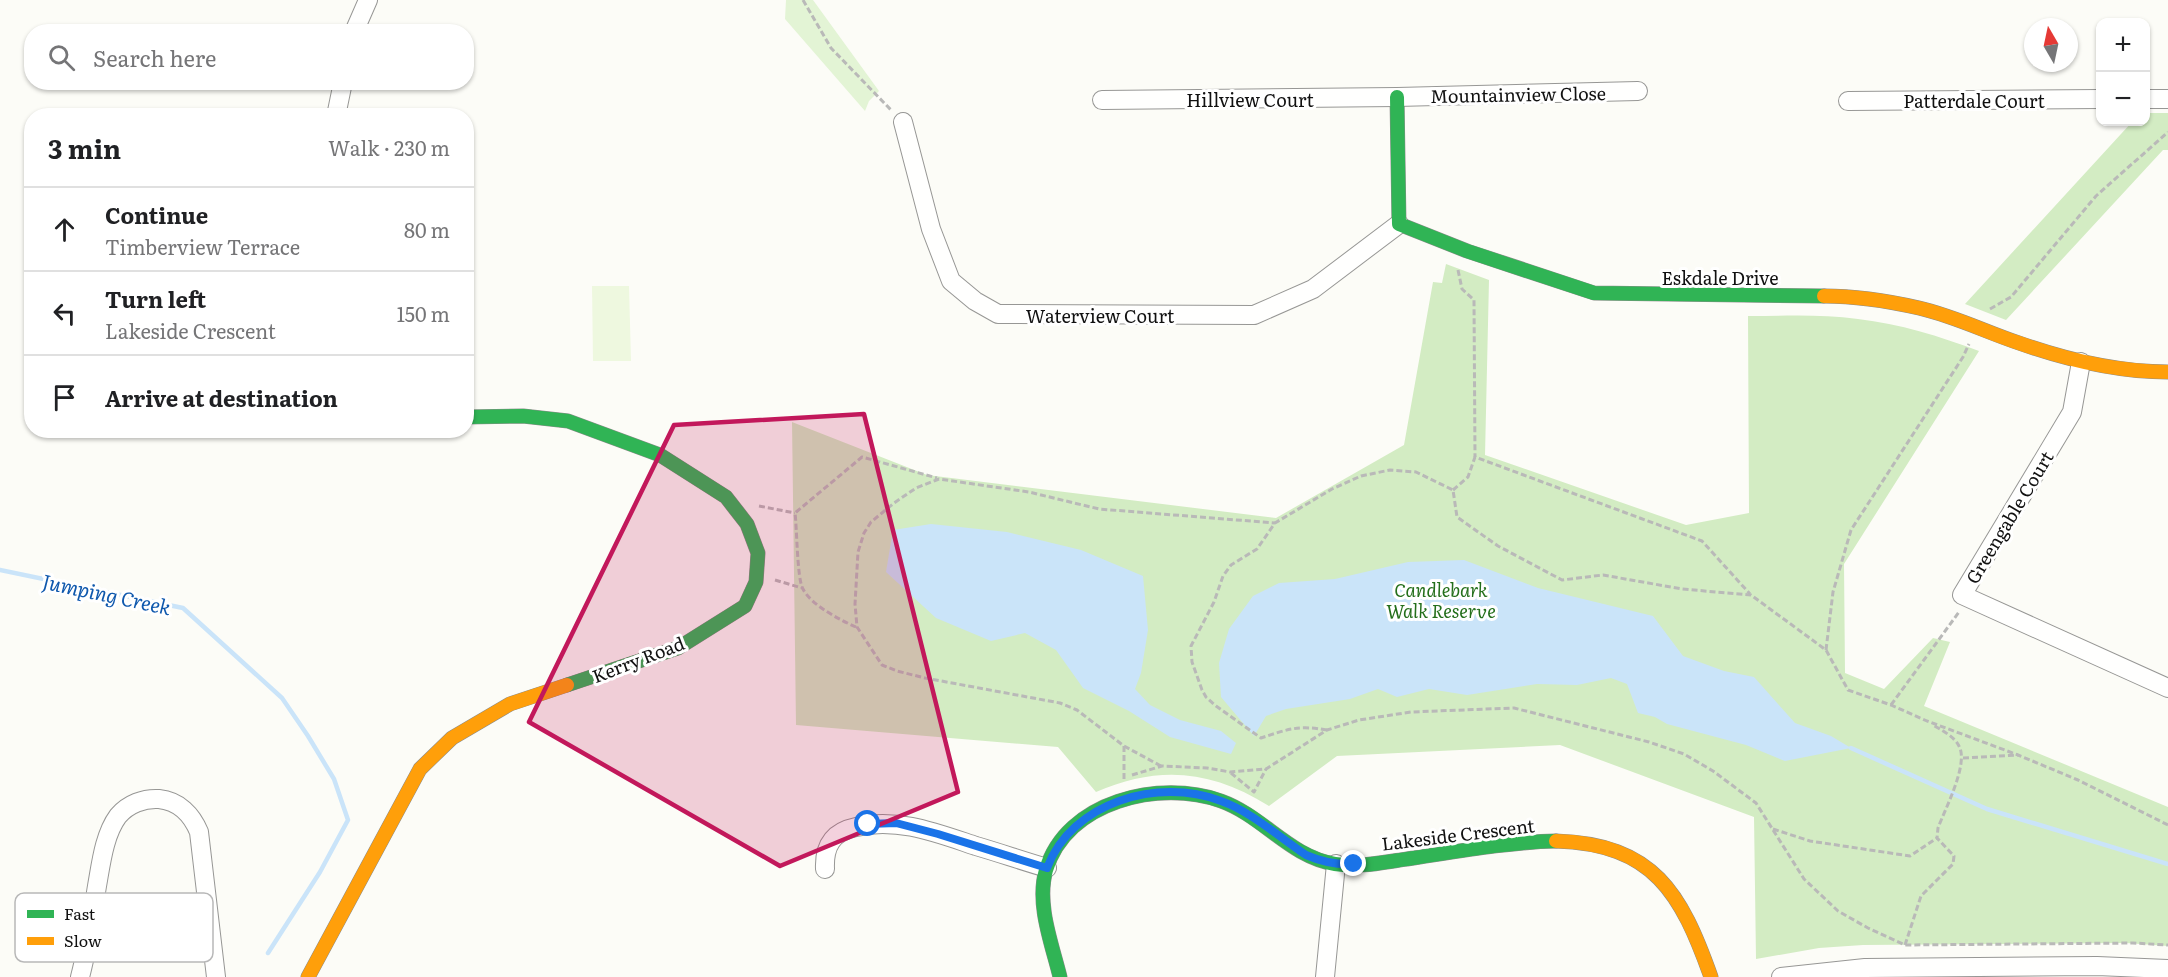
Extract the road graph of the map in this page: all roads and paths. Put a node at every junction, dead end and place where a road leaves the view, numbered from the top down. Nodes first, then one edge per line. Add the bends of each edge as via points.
1 (368, 0) edge
2 (803, 0) edge
3 (358, 24) edge
4 (341, 90) edge
5 (1638, 92) dead end
6 (1397, 97) junction
7 (2096, 99) edge
8 (2150, 99) edge
9 (2168, 99) edge
10 (1102, 100) dead end
11 (1848, 101) dead end
12 (338, 108) edge
13 (903, 122) joint
14 (2168, 132) edge
15 (1399, 224) junction
16 (1467, 251) junction
17 (1976, 326) junction
18 (2081, 362) junction
19 (2168, 372) edge
20 (474, 417) edge
21 (1475, 457) junction
22 (939, 479) junction
23 (1453, 490) junction
24 (795, 513) junction
25 (743, 518) junction
26 (1275, 523) junction
27 (756, 571) junction
28 (802, 588) junction
29 (1751, 595) junction
30 (1970, 598) junction
31 (857, 627) junction
32 (1826, 650) junction
33 (2168, 688) edge
34 (1891, 705) junction
35 (1927, 721) junction
36 (1327, 730) junction
37 (1124, 746) junction
38 (2019, 755) junction
39 (1963, 758) junction
40 (1162, 766) junction
41 (1266, 769) junction
42 (1230, 772) junction
43 (1125, 778) junction
44 (1111, 804) junction
45 (2168, 825) edge
46 (1772, 829) junction
47 (1937, 838) junction
48 (1336, 864) junction
49 (1047, 868) junction
50 (825, 869) dead end
51 (96, 893) edge
52 (206, 893) edge
53 (1905, 945) junction
54 (2168, 945) edge
55 (213, 951) edge
56 (83, 962) edge
57 (1906, 967) junction
58 (2168, 969) edge
59 (2097, 971) edge
60 (1825, 974) edge
61 (80, 977) edge
62 (216, 977) edge
63 (308, 977) edge
64 (1060, 977) edge
65 (1325, 977) edge
66 (1711, 977) edge
67 (1781, 977) edge

1 - 3 street
2 - 13 path via 831,48
4 - 12 street
5 - 6 street, Mountainview Close
6 - 10 street, Hillview Court
6 - 15 street
7 - 11 street, Patterdale Court
8 - 9 street
13 - 15 street, Waterview Court via 931,229 951,281 998,314 1254,315 1313,289
14 - 17 path via 2096,196 2011,297 1981,313
15 - 16 street, Eskdale Drive
16 - 17 street, Eskdale Drive via 1593,293 1850,296 1920,308
16 - 21 path via 1458,268 1462,289 1474,300
17 - 18 street, Eskdale Drive
17 - 32 path via 1963,357 1851,530 1833,592
18 - 19 street, Eskdale Drive
18 - 30 street, Greengable Court via 2072,412 1962,595
20 - 25 street, Kerry Road via 568,421 660,455 726,497
21 - 23 path via 1468,477
21 - 29 path via 1702,541
22 - 24 path via 862,457
22 - 26 path via 1029,492 1099,509
22 - 31 path via 894,503 864,533 856,572
23 - 26 path via 1416,472 1390,470 1361,476 1332,489
23 - 29 path via 1457,517 1498,546 1562,580 1603,575 1683,589
24 - 25 path via 760,505
24 - 28 path
25 - 27 street, Kerry Road via 758,553
26 - 36 path via 1257,549 1231,565 1223,576 1191,646 1192,662 1202,690 1216,706 1261,738 1305,726
27 - 28 path
27 - 63 street, Kerry Road via 756,582 745,606 678,648 510,704 452,738 420,769
28 - 31 path via 814,601
29 - 32 path
30 - 33 street, Greengable Court
30 - 34 path
31 - 37 path via 882,665 1060,703 1077,710
32 - 34 path via 1848,690
34 - 35 path
35 - 38 path
35 - 39 path via 1959,745
36 - 41 path
36 - 46 path via 1388,715 1514,708 1684,754 1756,803
37 - 40 path
37 - 43 path
38 - 39 path
38 - 45 path
39 - 47 path
40 - 42 path
40 - 43 path
41 - 42 path
41 - 42 path via 1254,792
43 - 44 path via 1111,797
44 - 48 street, Lakeside Crescent via 1160,792 1207,796 1237,807 1306,855
44 - 49 street, Lakeside Crescent via 1066,834
46 - 47 path via 1810,840 1910,856
46 - 53 path via 1804,879 1838,911
47 - 53 path via 1954,856 1953,864 1921,896
48 - 65 street
48 - 66 street, Lakeside Crescent via 1553,840 1609,848 1651,870 1675,894
49 - 50 street via 938,834 882,822 848,828 835,836 827,847
49 - 64 street, Lakeside Crescent via 1045,905
51 - 52 street via 113,824 126,809 154,799 183,808 193,819 199,832
53 - 54 path
53 - 57 path
55 - 62 street
56 - 61 street
57 - 59 street
57 - 60 street
58 - 59 street
60 - 67 street

